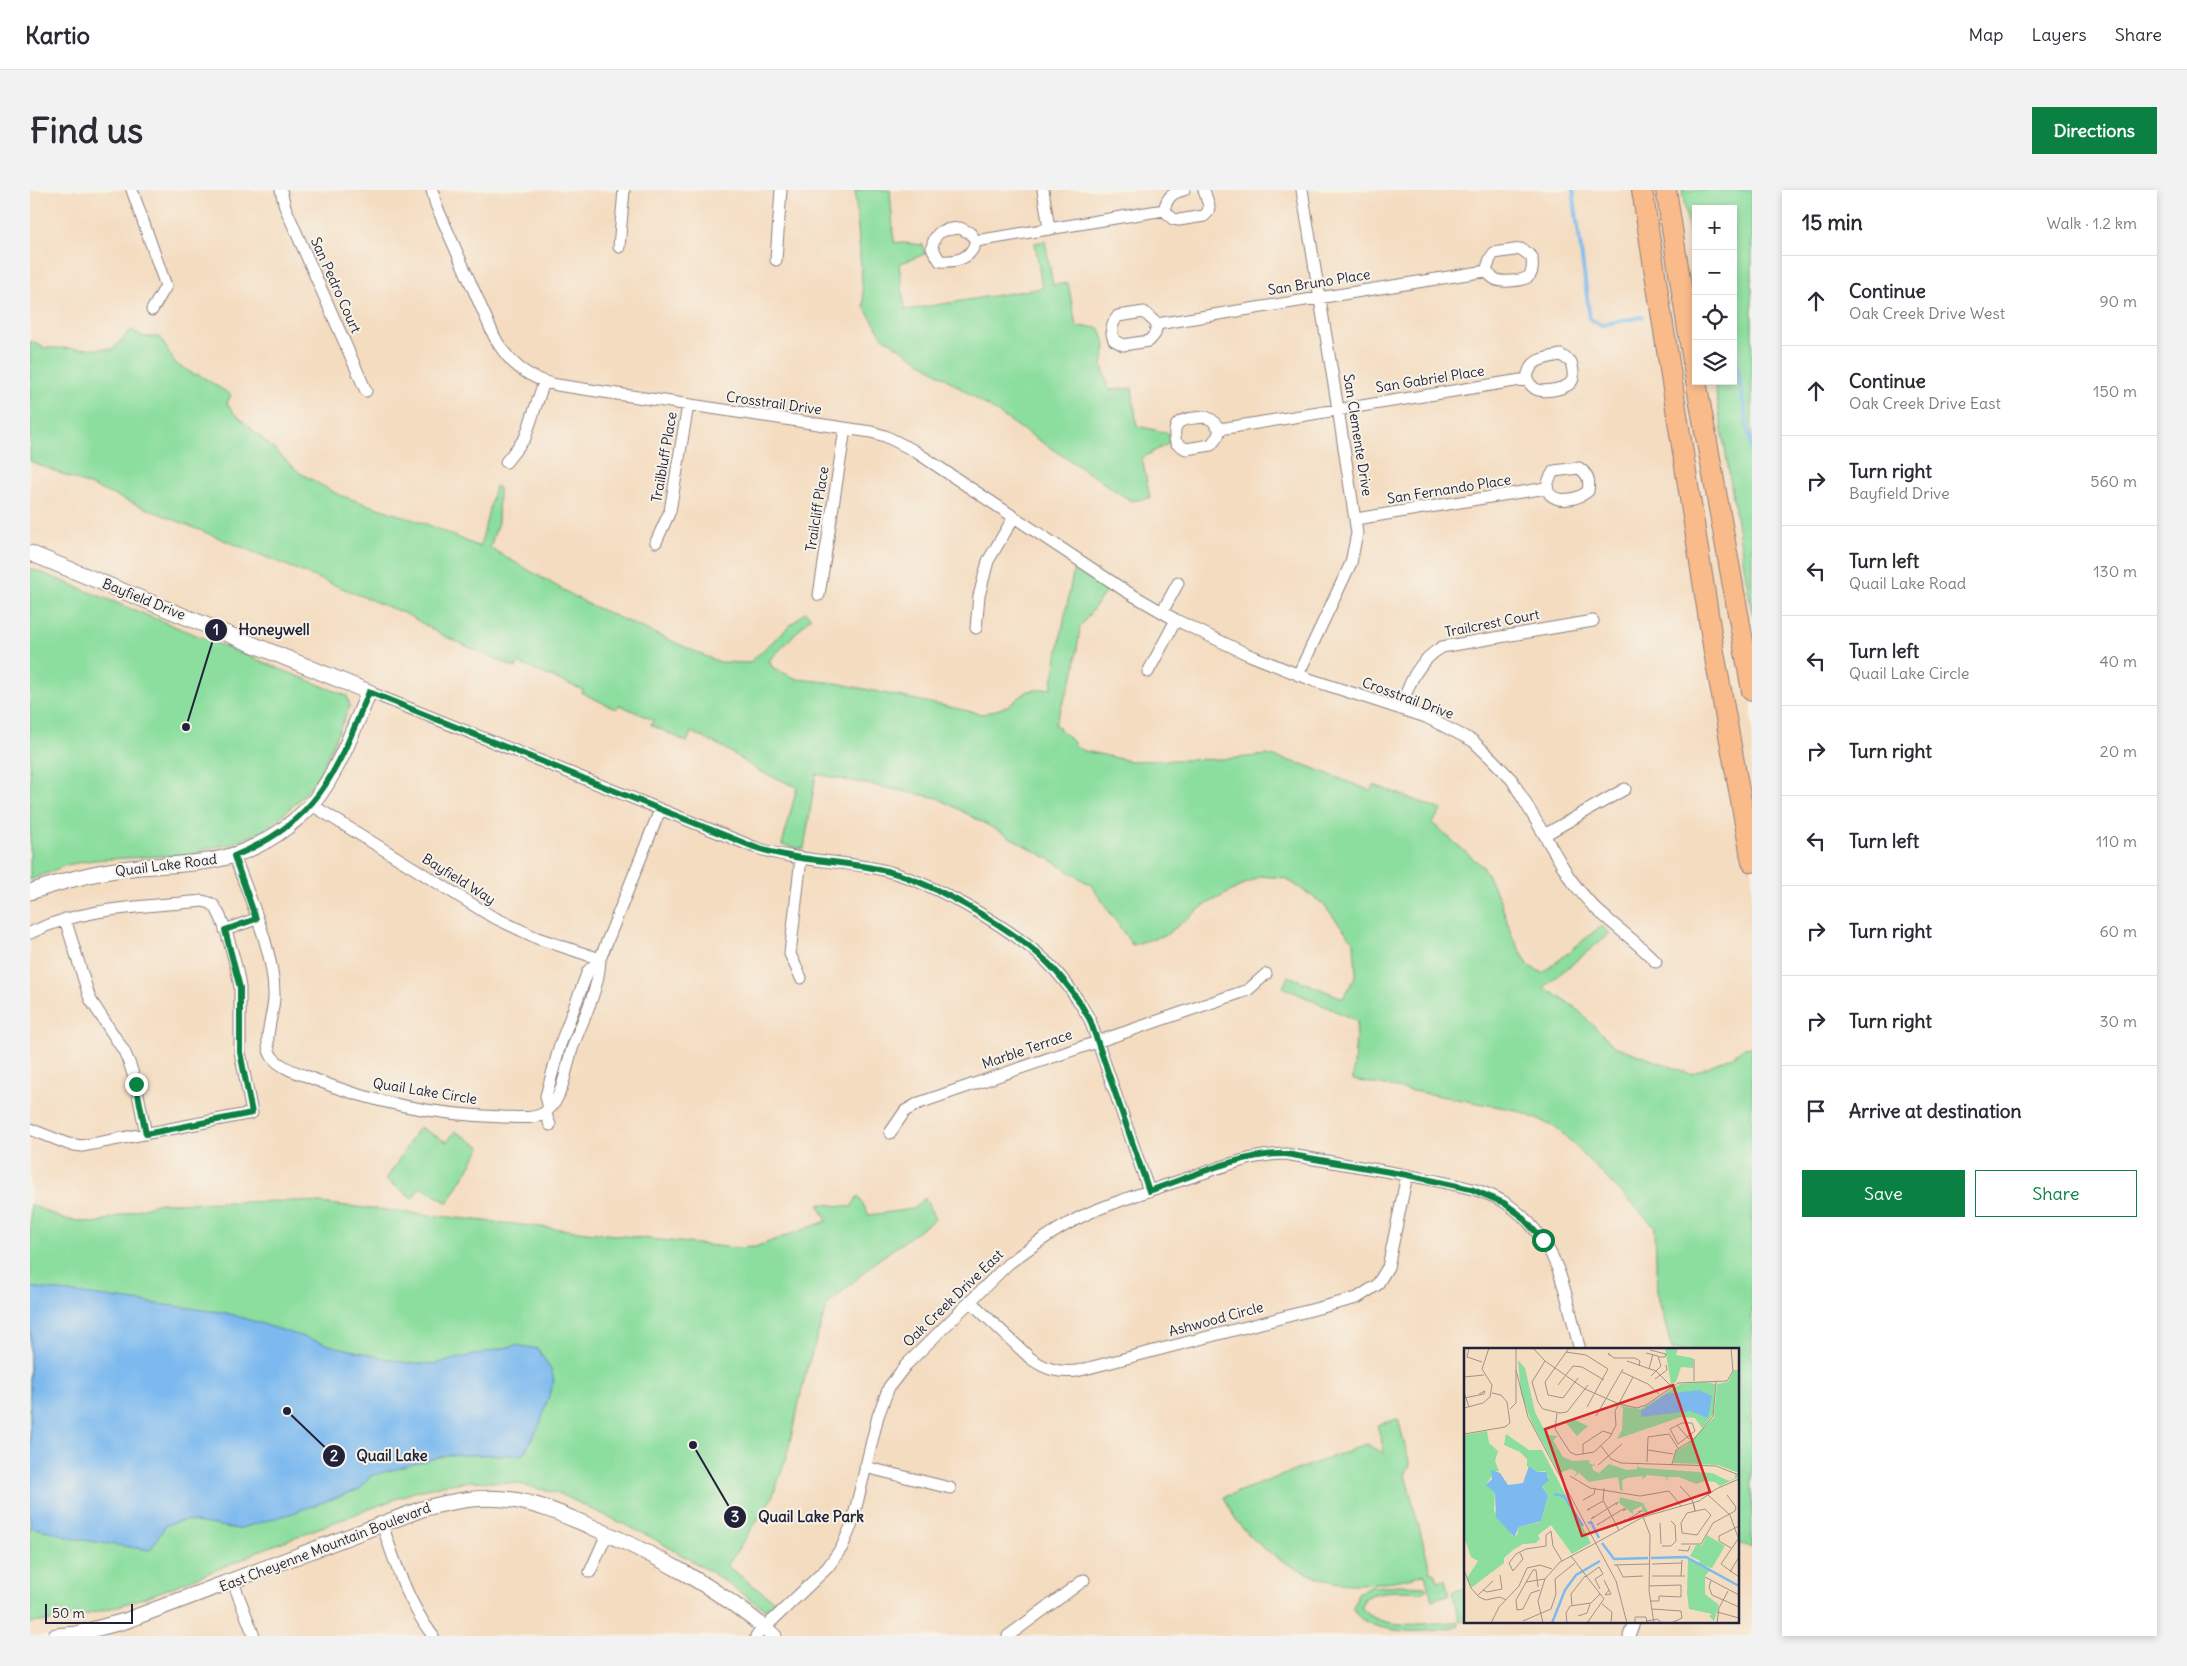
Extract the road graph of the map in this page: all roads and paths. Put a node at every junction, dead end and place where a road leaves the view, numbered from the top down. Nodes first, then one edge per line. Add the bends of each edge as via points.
1 (132, 190) edge
2 (281, 190) edge
3 (432, 190) edge
4 (624, 190) edge
5 (781, 190) edge
6 (1043, 190) edge
7 (1184, 190) edge
8 (1204, 190) edge
9 (1302, 190) edge
10 (1642, 190) edge
11 (1666, 190) edge
12 (1164, 210) junction
13 (1048, 228) junction
14 (976, 241) dead end
15 (619, 247) dead end
16 (776, 260) dead end
17 (1486, 271) dead end
18 (1319, 297) junction
19 (152, 310) dead end
20 (1157, 324) dead end
21 (1692, 356) edge
22 (1527, 379) dead end
23 (544, 382) junction
24 (1697, 385) edge
25 (366, 391) dead end
26 (688, 405) junction
27 (1338, 409) junction
28 (845, 429) junction
29 (1220, 429) dead end
30 (506, 462) dead end
31 (1546, 488) dead end
32 (1014, 517) junction
33 (1356, 519) junction
34 (656, 542) dead end
35 (30, 553) edge
36 (1178, 583) dead end
37 (819, 595) dead end
38 (1162, 612) junction
39 (1176, 620) junction
40 (1593, 621) dead end
41 (976, 628) dead end
42 (1148, 672) dead end
43 (1298, 675) junction
44 (1752, 691) edge
45 (369, 692) junction
46 (1400, 709) junction
47 (1625, 789) dead end
48 (312, 805) junction
49 (660, 810) junction
50 (1546, 834) junction
51 (234, 856) junction
52 (801, 858) junction
53 (1752, 862) edge
54 (30, 892) edge
55 (65, 919) junction
56 (256, 919) junction
57 (225, 930) junction
58 (30, 933) edge
59 (600, 959) junction
60 (1656, 962) dead end
61 (1266, 974) dead end
62 (801, 978) dead end
63 (1096, 1040) junction
64 (547, 1111) junction
65 (550, 1124) dead end
66 (30, 1129) edge
67 (890, 1133) dead end
68 (146, 1134) junction
69 (1407, 1175) junction
70 (1149, 1191) junction
71 (970, 1300) junction
72 (1579, 1348) edge
73 (865, 1467) junction
74 (950, 1488) dead end
75 (382, 1524) junction
76 (607, 1534) junction
77 (590, 1572) dead end
78 (1084, 1580) dead end
79 (233, 1582) junction
80 (1633, 1624) edge
81 (766, 1634) edge
82 (76, 1635) edge
83 (58, 1636) edge
84 (254, 1636) edge
85 (433, 1636) edge
86 (1008, 1636) edge
87 (1629, 1636) edge

1 - 19 street via 166,286
2 - 25 street, San Pedro Court via 285,207
3 - 23 street, Crosstrail Drive via 499,346 513,364
4 - 15 street
5 - 16 street
6 - 13 street
7 - 12 street via 1173,192
8 - 12 street via 1209,206 1204,216 1179,220
9 - 18 street, San Clemente Drive
10 - 53 highway via 1714,652
11 - 21 highway
12 - 13 street
13 - 14 street
17 - 18 street, San Bruno Place
18 - 20 street, San Bruno Place
18 - 27 street, San Clemente Drive
22 - 27 street, San Gabriel Place
23 - 26 street, Crosstrail Drive
23 - 30 street via 525,438
24 - 44 highway
26 - 28 street, Crosstrail Drive
26 - 34 street, Trailbluff Place via 670,511
27 - 29 street, San Gabriel Place
27 - 33 street, San Clemente Drive
28 - 32 street, Crosstrail Drive via 871,432 899,442
28 - 37 street, Trailcliff Place
31 - 33 street, San Fernando Place
32 - 38 street, Crosstrail Drive
32 - 41 street via 988,561 979,596
33 - 43 street, San Clemente Drive via 1356,543 1351,563
35 - 45 street, Bayfield Drive
36 - 38 street
38 - 39 street, Crosstrail Drive
39 - 42 street
39 - 43 street, Crosstrail Drive via 1223,644
40 - 46 street, Trailcrest Court via 1442,647 1416,669
43 - 46 street, Crosstrail Drive
45 - 48 street, Quail Lake Road via 340,760
45 - 49 street, Bayfield Drive
46 - 50 street, Crosstrail Drive via 1459,733 1484,751 1512,780
47 - 50 street
48 - 51 street, Quail Lake Road via 267,840
48 - 59 street, Bayfield Way via 491,916 538,938
49 - 52 street, Bayfield Drive via 766,852
49 - 59 street
50 - 60 street, Crosstrail Drive via 1580,891
51 - 54 street, Quail Lake Road via 197,864 100,873
51 - 56 street, Quail Lake Circle
52 - 62 street via 790,954
52 - 63 street, Bayfield Drive via 863,866 895,874 930,887 981,915 1030,948 1057,972 1081,1004
55 - 57 street via 99,912 202,901 214,906
55 - 58 street
55 - 68 street via 90,999 130,1065
56 - 57 street
56 - 64 street, Quail Lake Circle via 266,944 273,980 269,1051 280,1064 328,1085 423,1110 513,1117 530,1117
57 - 68 street via 240,988 240,1052 252,1113
59 - 64 street via 600,977 572,1048 558,1096
61 - 63 street, Marble Terrace via 1248,990
63 - 67 street, Marble Terrace via 919,1103 905,1110
63 - 70 street, Bayfield Drive
64 - 65 street
66 - 68 street via 74,1146
69 - 70 street, Oak Creek Drive East via 1286,1154 1268,1154
69 - 71 street, Ashwood Circle via 1388,1267 1377,1285 1357,1298 1065,1372 1042,1366 1030,1358
69 - 72 street, Oak Creek Drive East via 1488,1195 1504,1203 1532,1227 1552,1256
70 - 71 street, Oak Creek Drive East via 1088,1213 1056,1230 1008,1264
71 - 73 street, Oak Creek Drive East via 906,1365 889,1387
73 - 74 street
73 - 81 street, Oak Creek Drive East via 852,1524 836,1557
75 - 76 street, East Cheyenne Mountain Boulevard via 422,1508 497,1498 535,1505
75 - 79 street, East Cheyenne Mountain Boulevard
75 - 85 street via 404,1584
76 - 77 street
76 - 81 street, East Cheyenne Mountain Boulevard via 690,1576 728,1600
78 - 86 street
79 - 82 street, East Cheyenne Mountain Boulevard
79 - 84 street
80 - 87 street
82 - 83 street, East Cheyenne Mountain Boulevard

